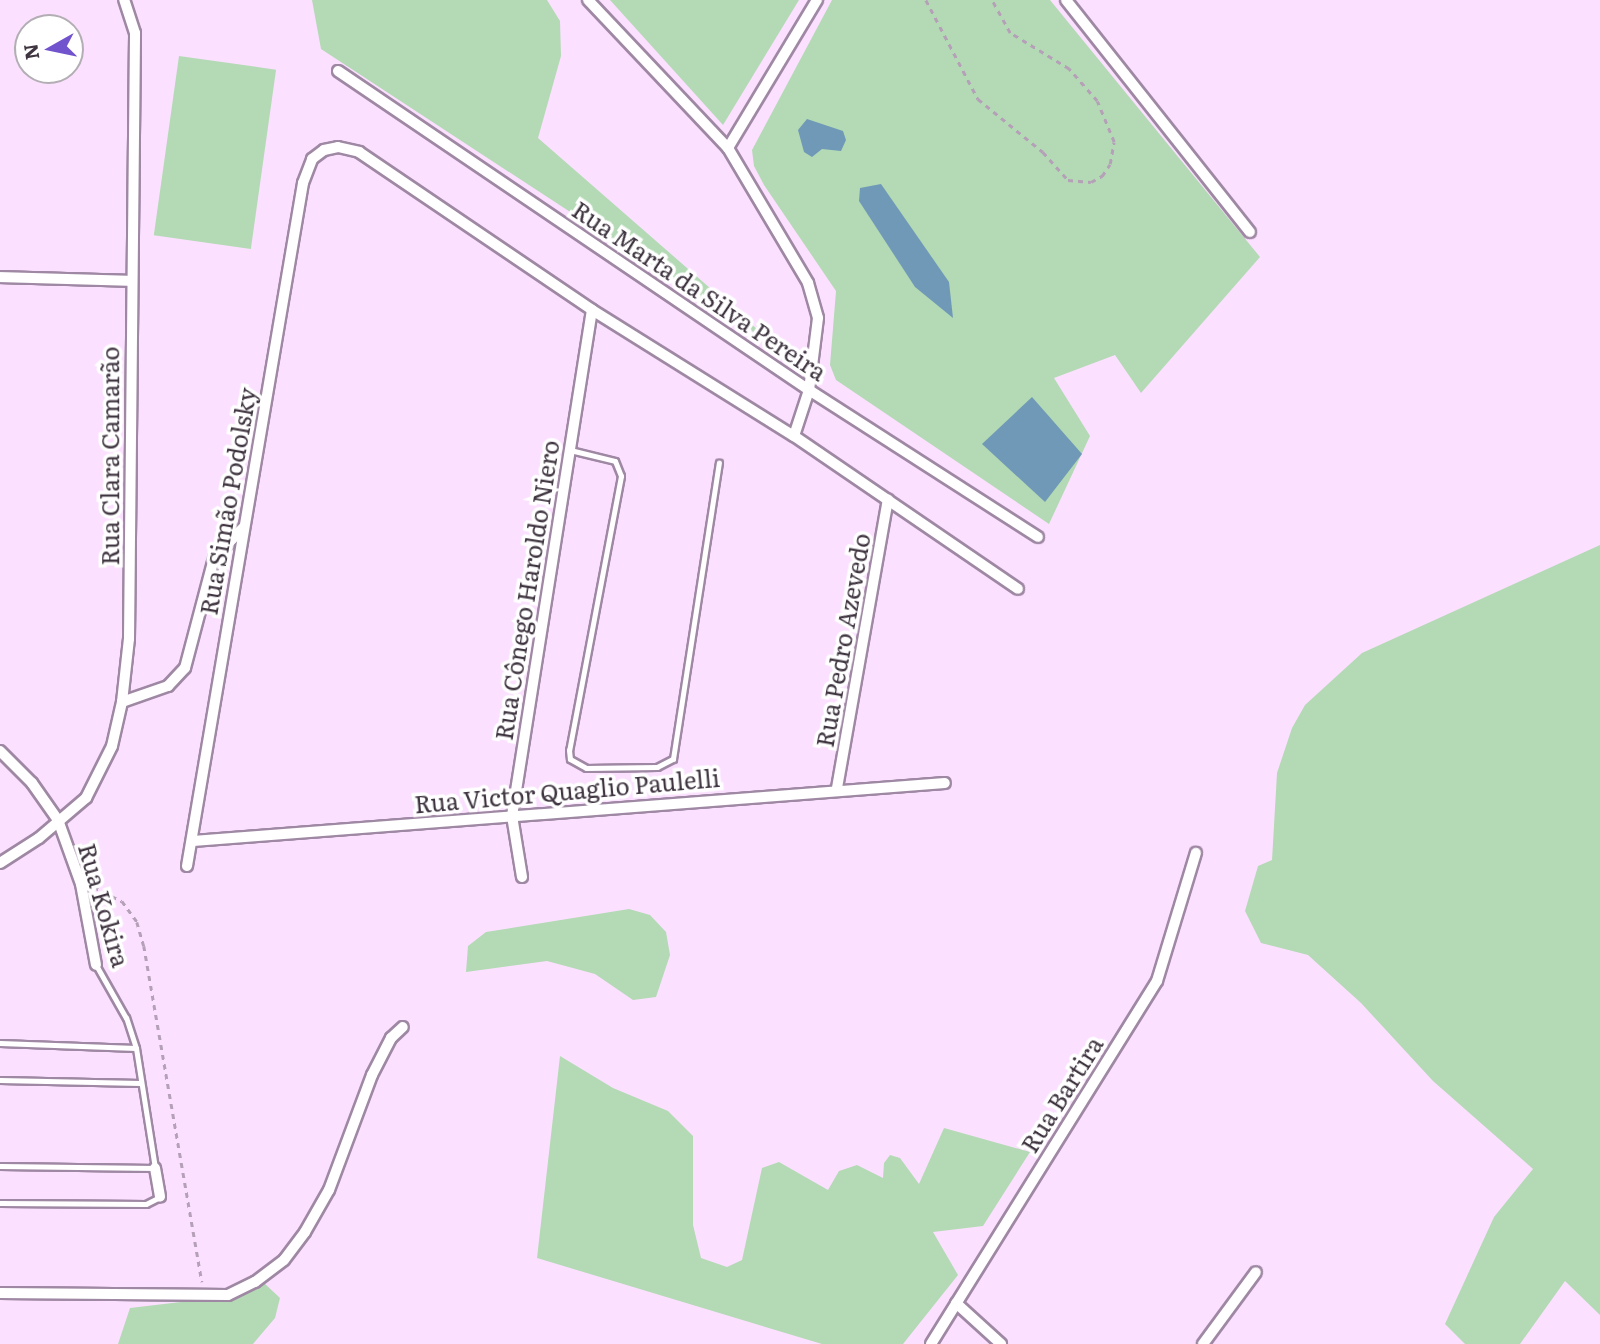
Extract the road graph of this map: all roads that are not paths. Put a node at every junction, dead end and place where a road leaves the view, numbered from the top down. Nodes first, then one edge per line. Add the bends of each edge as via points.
1 (124, 0) edge
2 (588, 0) edge
3 (817, 0) edge
4 (1066, 0) edge
5 (340, 72) dead end
6 (728, 148) junction
7 (1250, 232) dead end
8 (0, 277) edge
9 (131, 281) junction
10 (592, 310) junction
11 (809, 390) junction
12 (794, 436) junction
13 (570, 450) junction
14 (719, 463) dead end
15 (888, 499) junction
16 (243, 528) junction
17 (1038, 537) dead end
18 (1018, 589) dead end
19 (121, 702) junction
20 (0, 751) edge
21 (944, 783) dead end
22 (837, 788) junction
23 (512, 816) junction
24 (58, 820) junction
25 (194, 841) junction
26 (1196, 853) dead end
27 (0, 863) edge
28 (187, 866) dead end
29 (522, 877) dead end
30 (96, 965) joint
31 (403, 1027) dead end
32 (0, 1044) edge
33 (136, 1048) junction
34 (0, 1080) edge
35 (140, 1083) junction
36 (0, 1166) edge
37 (155, 1168) junction
38 (160, 1197) joint
39 (0, 1203) edge
40 (1256, 1272) dead end
41 (0, 1293) edge
42 (956, 1303) junction
43 (931, 1344) edge
44 (1002, 1344) edge
45 (1203, 1344) edge

1 - 9 street, Rua Clara Camarão via 135,33
2 - 6 street
3 - 6 street
4 - 7 street
5 - 11 street, Rua Marta da Silva Pereira
6 - 11 street via 814,299 818,318
8 - 9 street
9 - 19 street, Rua Clara Camarão via 129,639
10 - 12 street
10 - 13 street, Rua Cônego Haroldo Niero
10 - 16 street, Rua Simão Podolsky via 359,152 338,147 324,150 313,159 303,183
11 - 12 street
11 - 17 street, Rua Marta da Silva Pereira
12 - 15 street
13 - 14 lane via 615,461 621,476 569,750 570,759 586,768 657,767 673,759
13 - 23 street, Rua Cônego Haroldo Niero
15 - 18 street
15 - 22 street, Rua Pedro Azevedo
16 - 19 street via 214,558 185,668 168,686
16 - 25 street, Rua Simão Podolsky
19 - 24 street, Rua Clara Camarão via 113,746 86,798
20 - 24 street, Rua Kokira via 32,783
21 - 22 street, Rua Victor Quaglio Paulelli
22 - 23 street, Rua Victor Quaglio Paulelli
23 - 25 street, Rua Victor Quaglio Paulelli
23 - 29 street, Rua Cônego Haroldo Niero
24 - 27 street, Rua Clara Camarão
24 - 30 street, Rua Kokira via 81,884
25 - 28 street, Rua Simão Podolsky
26 - 42 street, Rua Bartira via 1157,981
30 - 33 lane, Rua Kokira via 126,1018
31 - 41 street via 391,1038 372,1075 329,1190 305,1232 284,1260 255,1282 228,1295
32 - 33 lane
33 - 35 lane, Rua Kokira
34 - 35 lane
35 - 37 lane, Rua Kokira
36 - 37 lane
37 - 38 street, Rua Kokira
38 - 39 lane, Rua Kokira via 146,1205
40 - 45 street
42 - 43 street, Rua Bartira
42 - 44 street

